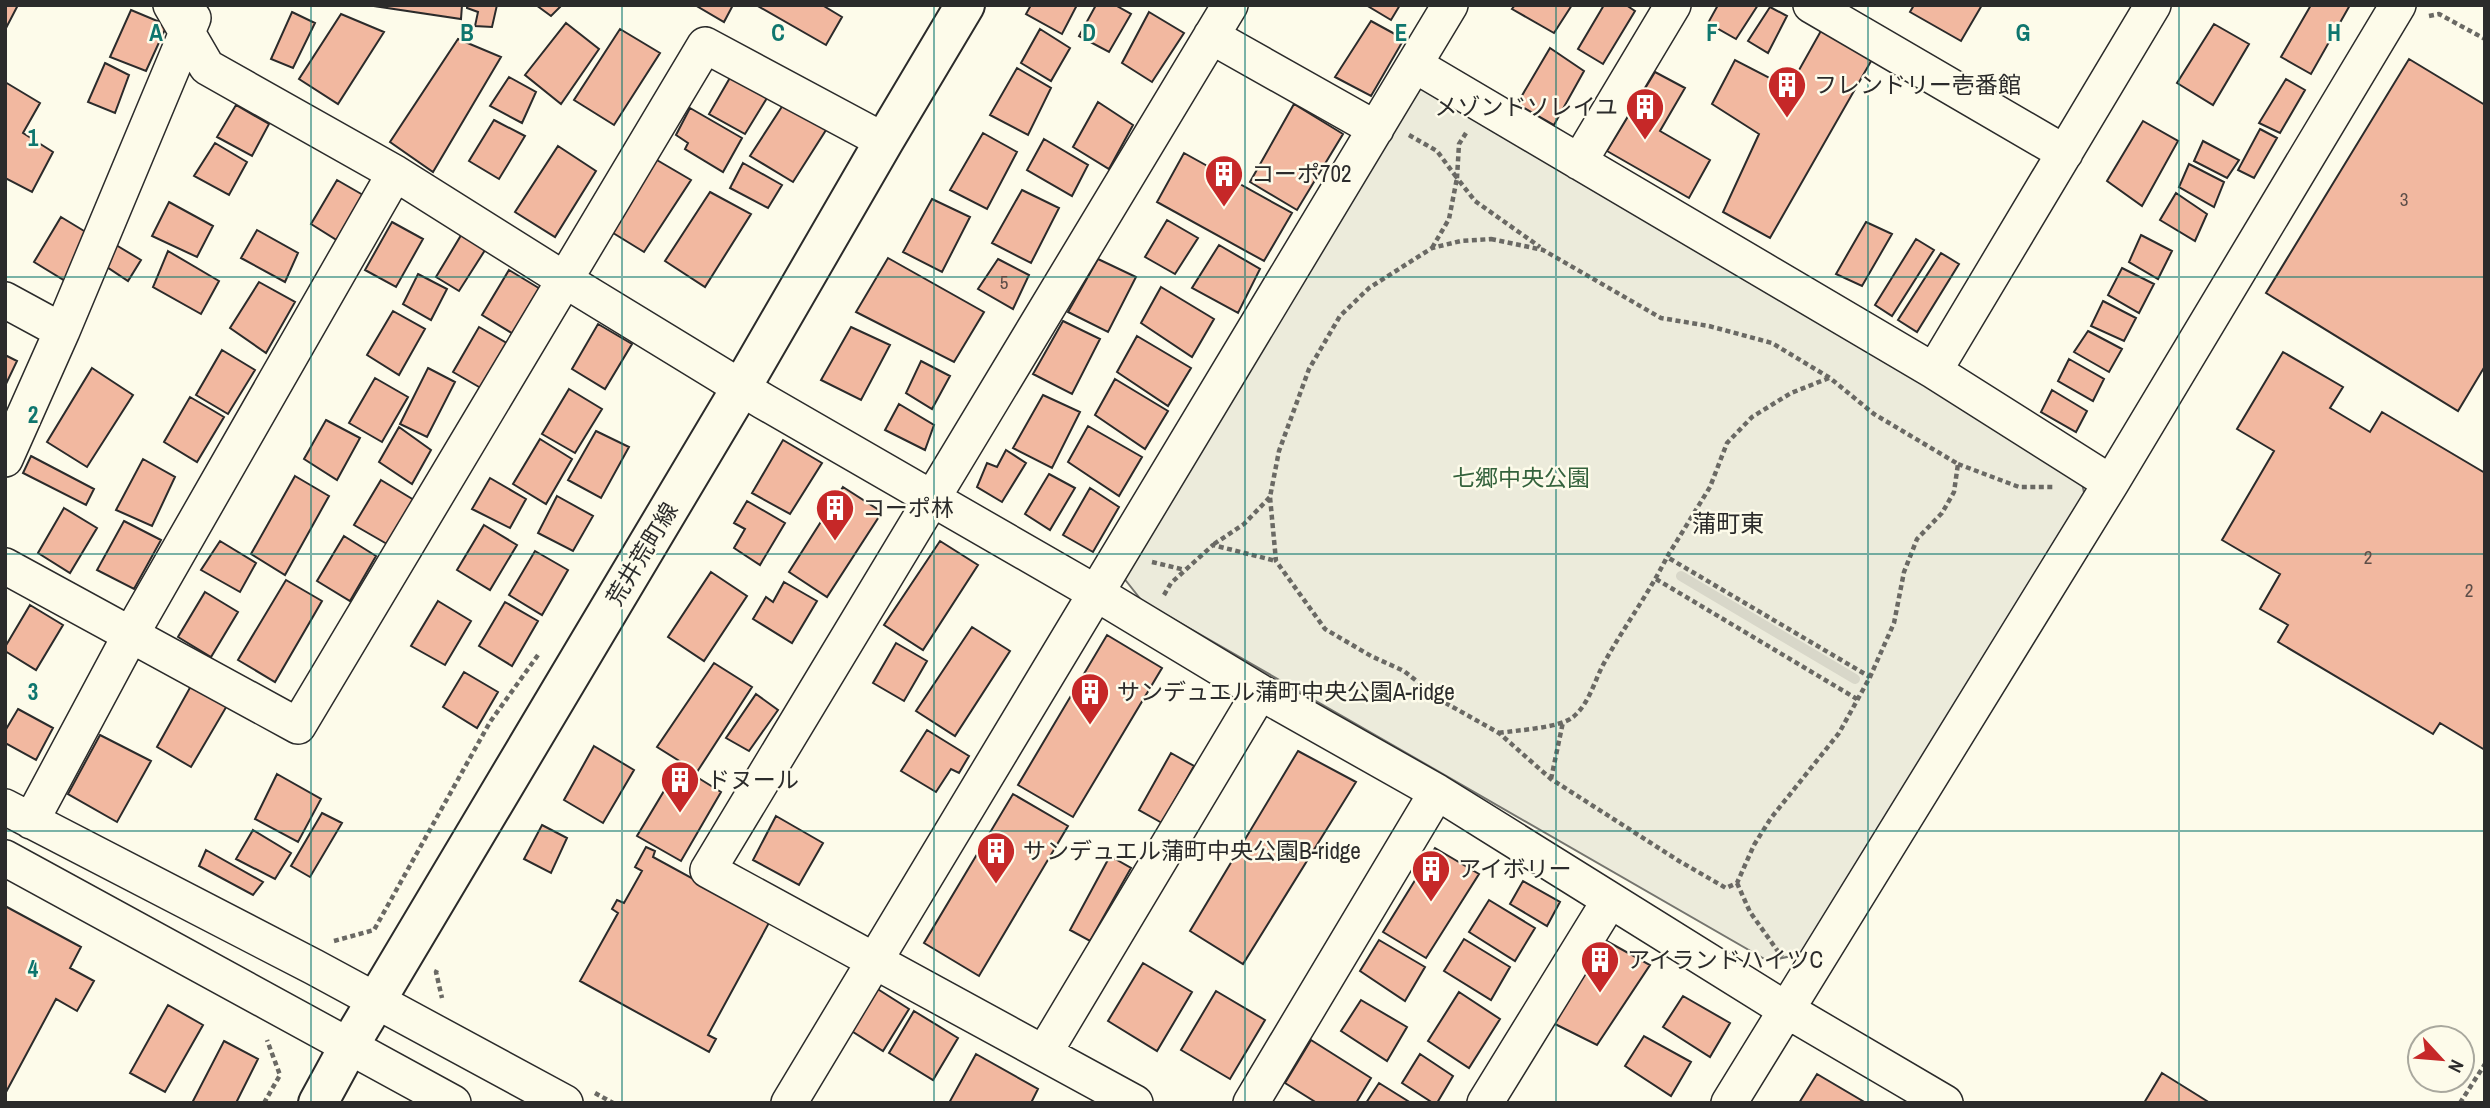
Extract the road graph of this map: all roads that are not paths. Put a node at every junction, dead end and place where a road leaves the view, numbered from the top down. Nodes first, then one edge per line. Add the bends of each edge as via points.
1 (965, 5) edge
2 (1230, 5) edge
3 (1450, 5) edge
4 (1672, 5) edge
5 (1811, 5) edge
6 (2152, 5) edge
7 (2412, 11) edge
8 (186, 15) edge
9 (1211, 36) junction
10 (1415, 65) junction
11 (1388, 130) junction
12 (884, 141) junction
13 (2066, 152) junction
14 (1580, 162) junction
15 (395, 173) junction
16 (565, 280) junction
17 (5, 300) edge
18 (62, 331) junction
19 (1934, 371) junction
20 (741, 388) junction
21 (5, 459) edge
22 (2111, 483) junction
23 (932, 500) junction
24 (5, 566) edge
25 (1096, 593) junction
26 (130, 636) junction
27 (1260, 692) junction
28 (1437, 792) junction
29 (18, 814) edge
30 (5, 858) edge
31 (1610, 900) junction
32 (874, 961) junction
33 (376, 1000) junction
34 (1785, 1009) junction
35 (349, 1046) junction
36 (1044, 1054) junction
37 (318, 1103) edge
38 (453, 1103) edge
39 (565, 1103) edge
40 (789, 1103) edge
41 (1135, 1103) edge
42 (1251, 1103) edge
43 (1485, 1103) edge
44 (1728, 1103) edge
45 (1945, 1103) edge

1 - 12 main road, 荒井荒町線
2 - 9 street
3 - 10 street
4 - 14 street
5 - 13 street
6 - 13 street
7 - 22 street
8 - 15 street via 206,67
8 - 18 street
9 - 11 street
9 - 23 street
10 - 11 street
10 - 14 street
11 - 25 street
12 - 16 street via 705,45
12 - 20 main road, 荒井荒町線
13 - 19 street
14 - 19 street
15 - 16 street
15 - 26 street
16 - 20 street
16 - 26 street via 298,726
17 - 18 street
18 - 21 street
19 - 22 street
20 - 23 street
20 - 33 main road, 荒井荒町線
22 - 34 street
23 - 25 street
23 - 32 street via 708,870
24 - 26 street
25 - 27 street
25 - 32 street
26 - 29 street
27 - 28 street
27 - 36 street
28 - 31 street
28 - 42 street
29 - 33 street
30 - 35 street
31 - 34 street
31 - 43 street
32 - 36 street
32 - 40 street
33 - 35 main road, 荒井荒町線
33 - 39 street
34 - 44 street
34 - 45 street
35 - 37 main road, 荒井荒町線
35 - 38 street
36 - 41 street

